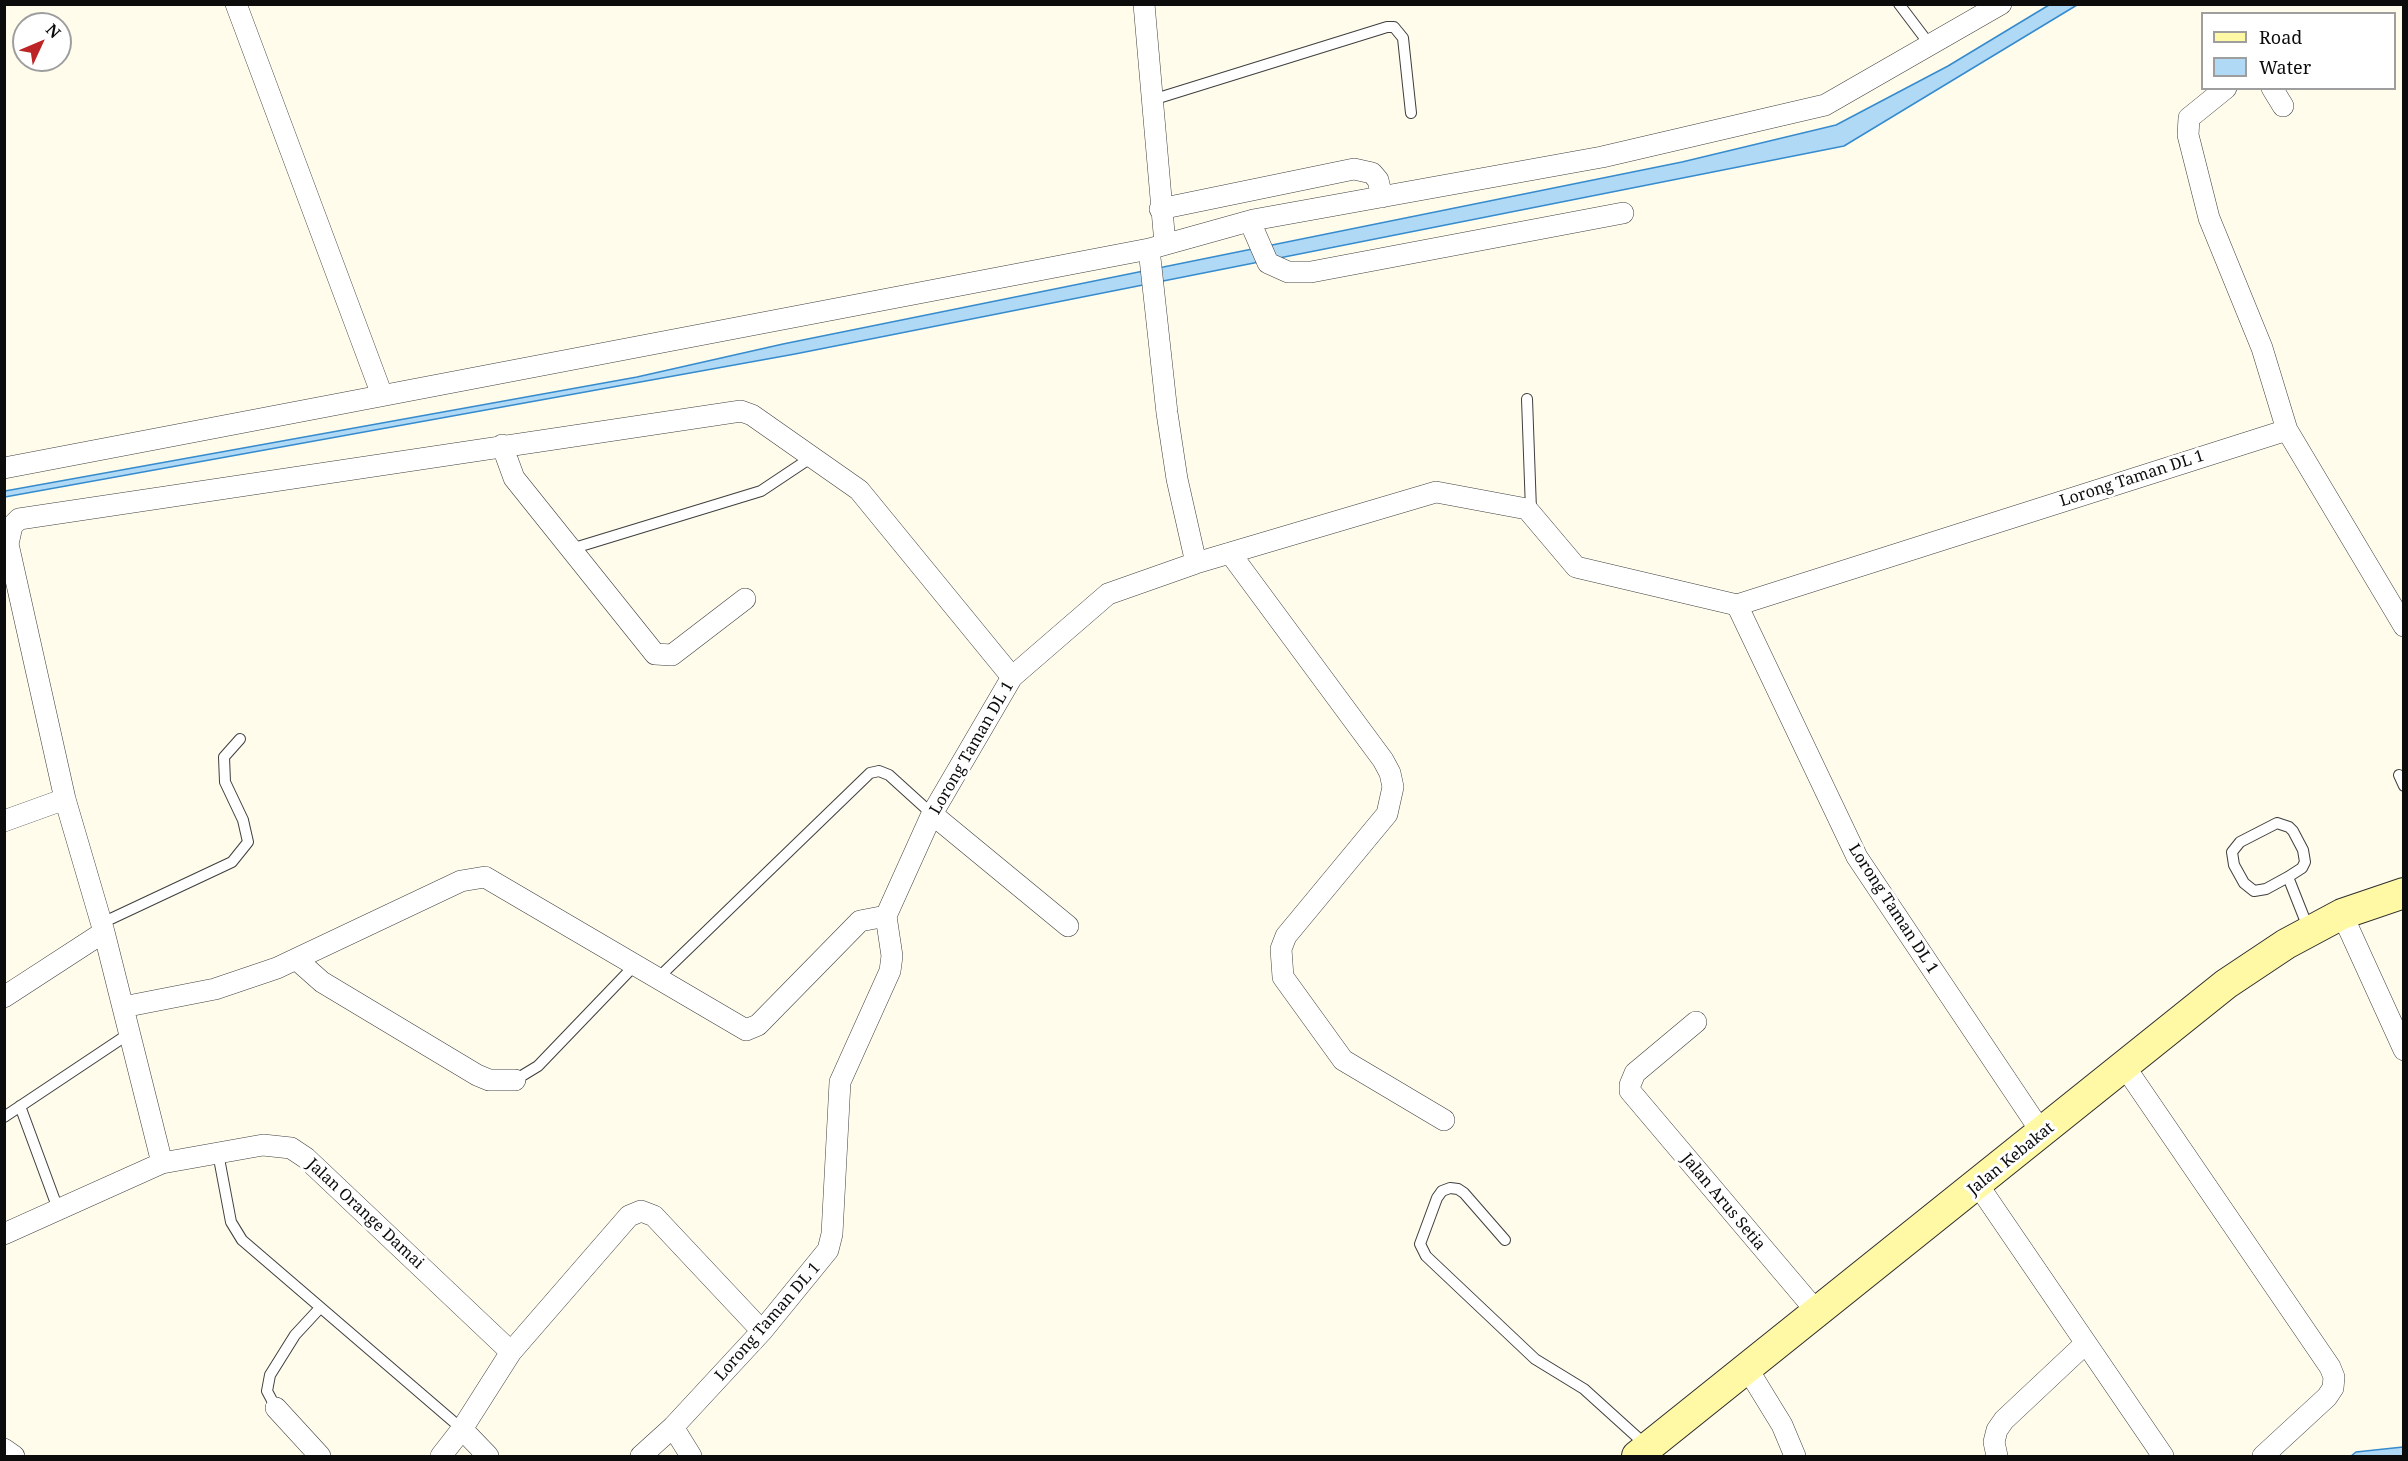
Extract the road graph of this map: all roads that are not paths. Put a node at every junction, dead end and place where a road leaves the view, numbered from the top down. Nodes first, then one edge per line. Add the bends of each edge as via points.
1 (237, 4) edge
2 (1144, 4) edge
3 (1899, 4) edge
4 (2001, 4) edge
5 (1930, 45) junction
6 (2224, 90) edge
7 (1152, 100) junction
8 (1411, 112) dead end
9 (1282, 182) junction
10 (1383, 197) junction
11 (1160, 209) junction
12 (1623, 213) dead end
13 (1288, 214) junction
14 (1253, 226) junction
15 (1155, 252) junction
16 (382, 395) junction
17 (1527, 399) dead end
18 (2287, 430) junction
19 (502, 445) junction
20 (812, 457) junction
21 (4, 468) edge
22 (1531, 510) junction
23 (571, 549) junction
24 (1230, 553) junction
25 (1196, 563) junction
26 (745, 599) dead end
27 (1737, 605) junction
28 (2403, 626) edge
29 (1012, 677) junction
30 (240, 739) dead end
31 (65, 799) junction
32 (932, 814) junction
33 (4, 821) edge
34 (2288, 877) junction
35 (2403, 893) edge
36 (2342, 914) junction
37 (886, 916) junction
38 (103, 927) junction
39 (1068, 927) dead end
40 (2310, 931) junction
41 (296, 959) junction
42 (634, 966) junction
43 (657, 979) junction
44 (4, 997) edge
45 (123, 1007) junction
46 (1696, 1022) dead end
47 (130, 1033) junction
48 (2403, 1050) edge
49 (2125, 1067) junction
50 (515, 1080) joint
51 (20, 1106) junction
52 (4, 1117) edge
53 (1444, 1120) dead end
54 (2042, 1133) junction
55 (218, 1153) junction
56 (162, 1163) junction
57 (1978, 1185) junction
58 (58, 1209) junction
59 (4, 1234) edge
60 (1504, 1240) dead end
61 (320, 1308) junction
62 (1817, 1312) junction
63 (762, 1331) junction
64 (2086, 1343) junction
65 (511, 1352) junction
66 (1747, 1368) junction
67 (276, 1408) joint
68 (673, 1427) junction
69 (462, 1429) junction
70 (4, 1449) edge
71 (1642, 1451) edge
72 (14, 1456) edge
73 (320, 1456) edge
74 (441, 1456) edge
75 (488, 1456) edge
76 (641, 1456) edge
77 (691, 1456) edge
78 (1795, 1456) edge
79 (1997, 1456) edge
80 (2163, 1456) edge
81 (2263, 1456) edge

1 - 16 street
2 - 7 street
3 - 5 lane
4 - 5 street
5 - 10 street via 1822,105 1602,157
6 - 18 street via 2189,118 2188,135 2209,218 2262,348
7 - 8 lane via 1394,27 1403,38
7 - 11 street
9 - 10 street via 1363,169 1378,180
9 - 11 street
9 - 13 street
10 - 13 street
11 - 15 street
12 - 14 street via 1311,272 1288,272 1268,263
13 - 14 street
14 - 15 street
15 - 16 street
15 - 25 street via 1155,304 1177,479
16 - 21 street
17 - 22 lane
18 - 27 street, Lorong Taman DL 1
18 - 28 street
19 - 20 street via 741,411
19 - 23 street via 514,478
19 - 31 street via 19,519 12,526 8,544
20 - 23 lane via 761,490
20 - 29 street via 861,492
22 - 24 street, Lorong Taman DL 1 via 1436,492
22 - 27 street via 1576,567
23 - 26 street via 655,654 672,655
24 - 25 street, Lorong Taman DL 1
24 - 53 street via 1383,760 1393,787 1387,814 1286,936 1281,949 1283,977 1343,1060
25 - 29 street, Lorong Taman DL 1 via 1104,596
27 - 54 street, Lorong Taman DL 1 via 1857,857
29 - 32 street, Lorong Taman DL 1
30 - 38 lane via 224,758 225,782 243,820 248,842 232,862
31 - 33 street
31 - 38 street
32 - 37 street, Lorong Taman DL 1
32 - 39 street
32 - 43 lane via 889,775 870,773
34 - 34 lane via 2302,868 2305,856 2289,827 2271,825 2235,846 2234,865 2248,888 2260,891
34 - 40 lane
35 - 36 street, Jalan Kebakat
36 - 40 street, Jalan Kebakat
36 - 48 street
37 - 43 street via 860,921 753,1029 740,1028
37 - 63 street, Lorong Taman DL 1 via 892,956 890,971 840,1082 828,1250
38 - 44 street
38 - 45 street
40 - 49 street, Jalan Kebakat via 2226,984
41 - 42 street via 460,881 484,877
41 - 45 street via 215,989
41 - 50 street via 322,982 477,1075 489,1080
42 - 43 street
42 - 50 lane via 538,1066
45 - 47 street
46 - 62 street, Jalan Arus Setia via 1635,1073 1630,1091
47 - 51 lane
47 - 56 street
49 - 54 street, Jalan Kebakat
49 - 81 street via 2334,1377 2327,1397
51 - 52 lane
51 - 58 lane
54 - 57 street, Jalan Kebakat
55 - 56 street, Jalan Orange Damai
55 - 61 lane via 237,1234
55 - 65 street, Jalan Orange Damai via 273,1144 299,1152
56 - 58 street, Jalan Orange Damai
57 - 62 street, Jalan Kebakat
57 - 64 street
58 - 59 street, Jalan Orange Damai
60 - 71 lane via 1464,1193 1450,1188 1437,1198 1420,1244 1426,1256 1535,1359 1584,1389
61 - 67 lane via 295,1335 270,1375 267,1391
61 - 69 lane
62 - 66 street, Jalan Kebakat
63 - 65 street via 654,1216 641,1210 629,1216
63 - 68 street, Lorong Taman DL 1
64 - 79 street via 2004,1420 1994,1442
64 - 80 street
65 - 69 street
66 - 71 street, Jalan Kebakat
66 - 78 street via 1782,1425
67 - 73 street
68 - 76 street, Lorong Taman DL 1
68 - 77 street
69 - 74 street
69 - 75 street
70 - 72 street

